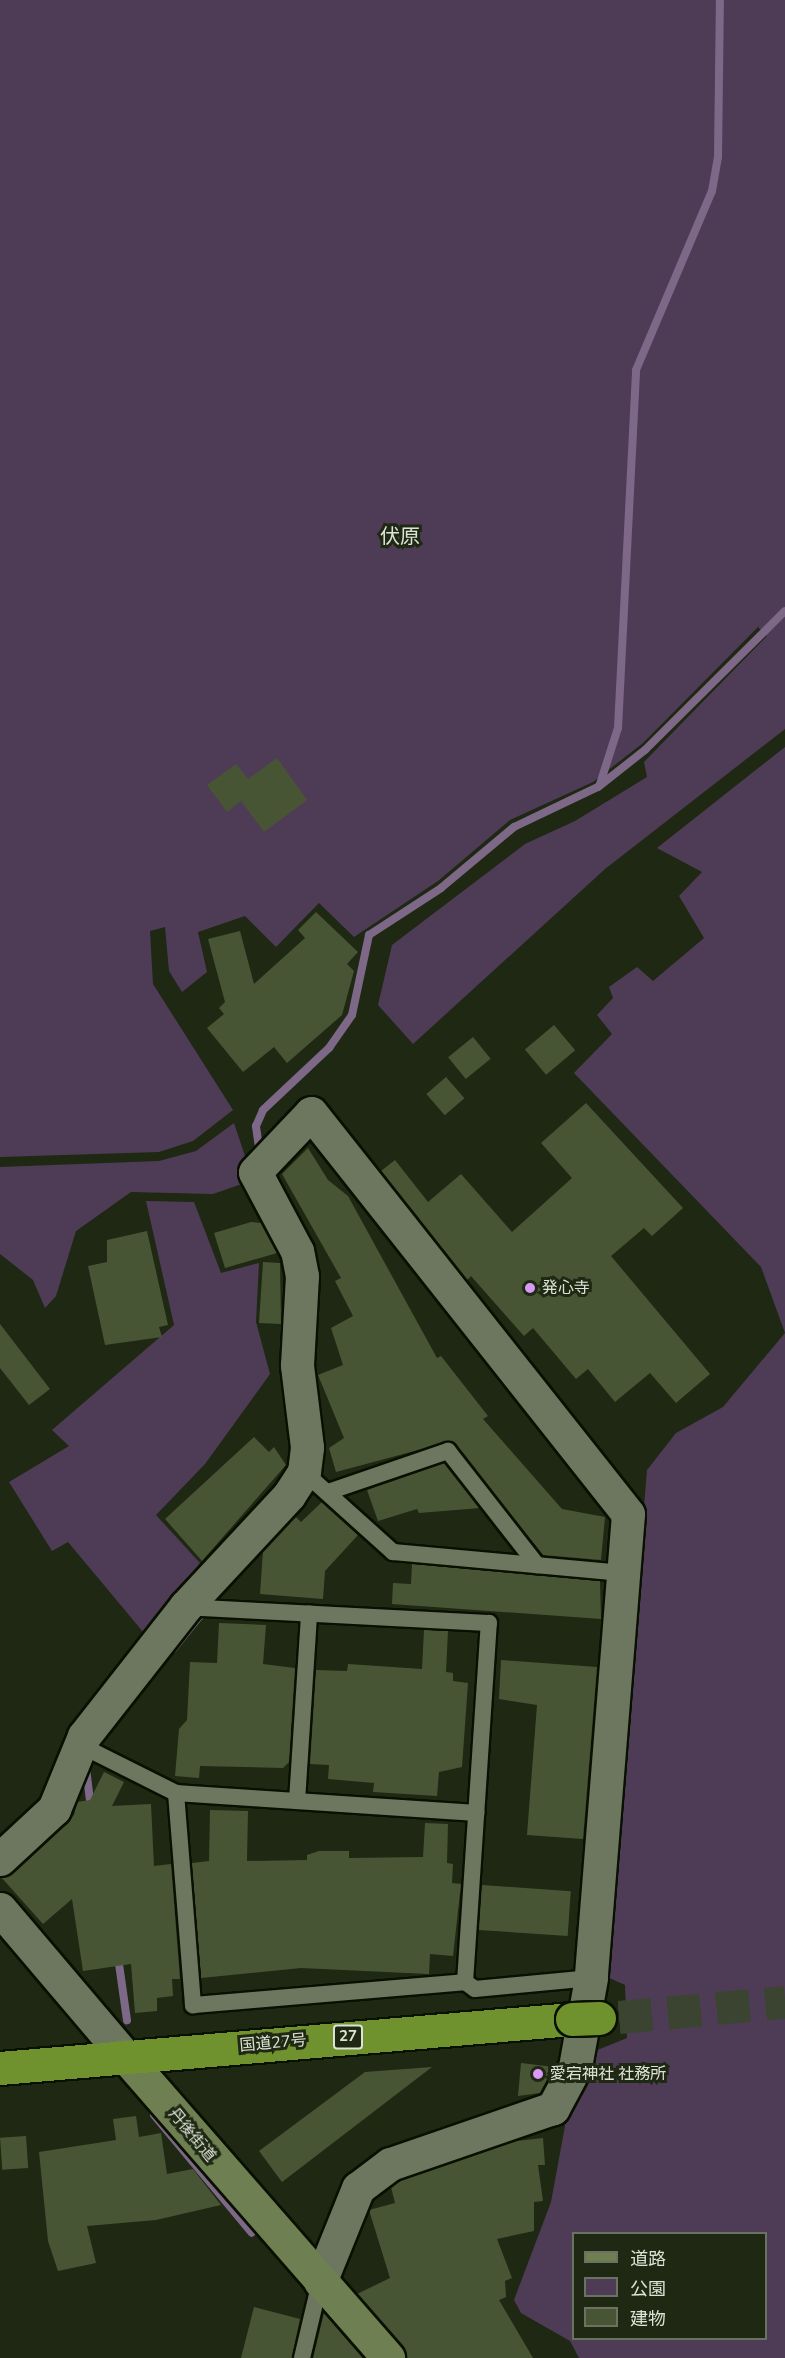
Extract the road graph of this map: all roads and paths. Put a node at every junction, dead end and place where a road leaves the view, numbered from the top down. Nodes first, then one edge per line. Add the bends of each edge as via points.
1 (316, 1482) junction
2 (537, 1565) junction
3 (623, 1573) junction
4 (199, 1608) junction
5 (309, 1614) junction
6 (89, 1750) junction
7 (176, 1793) junction
8 (297, 1801) junction
9 (476, 1813) junction
10 (0, 1859) edge
11 (0, 1909) edge
12 (591, 1978) junction
13 (465, 1982) junction
14 (596, 2018) tunnel mouth
15 (124, 2055) junction
16 (0, 2068) edge
17 (320, 2282) junction
18 (302, 2358) edge
19 (388, 2358) edge

1 - 2 lane via 393,1552
1 - 2 lane via 448,1451
1 - 3 street via 307,1447 297,1365 302,1276 297,1251 255,1172 311,1113 628,1514
1 - 4 street via 290,1495
2 - 3 lane
3 - 12 street
4 - 5 lane
4 - 6 street
5 - 8 lane
5 - 9 lane via 489,1623
6 - 7 lane
6 - 10 street via 54,1809
7 - 8 lane
7 - 13 lane via 193,2005
8 - 9 lane
9 - 13 lane
11 - 15 street, 丹後街道
12 - 13 lane via 476,1989
12 - 17 street via 583,2044 553,2108 390,2164 358,2188
14 - 15 highway, 国道27号 / 27
15 - 16 highway, 国道27号 / 27
15 - 17 street, 丹後街道
17 - 18 lane
17 - 19 street, 丹後街道

